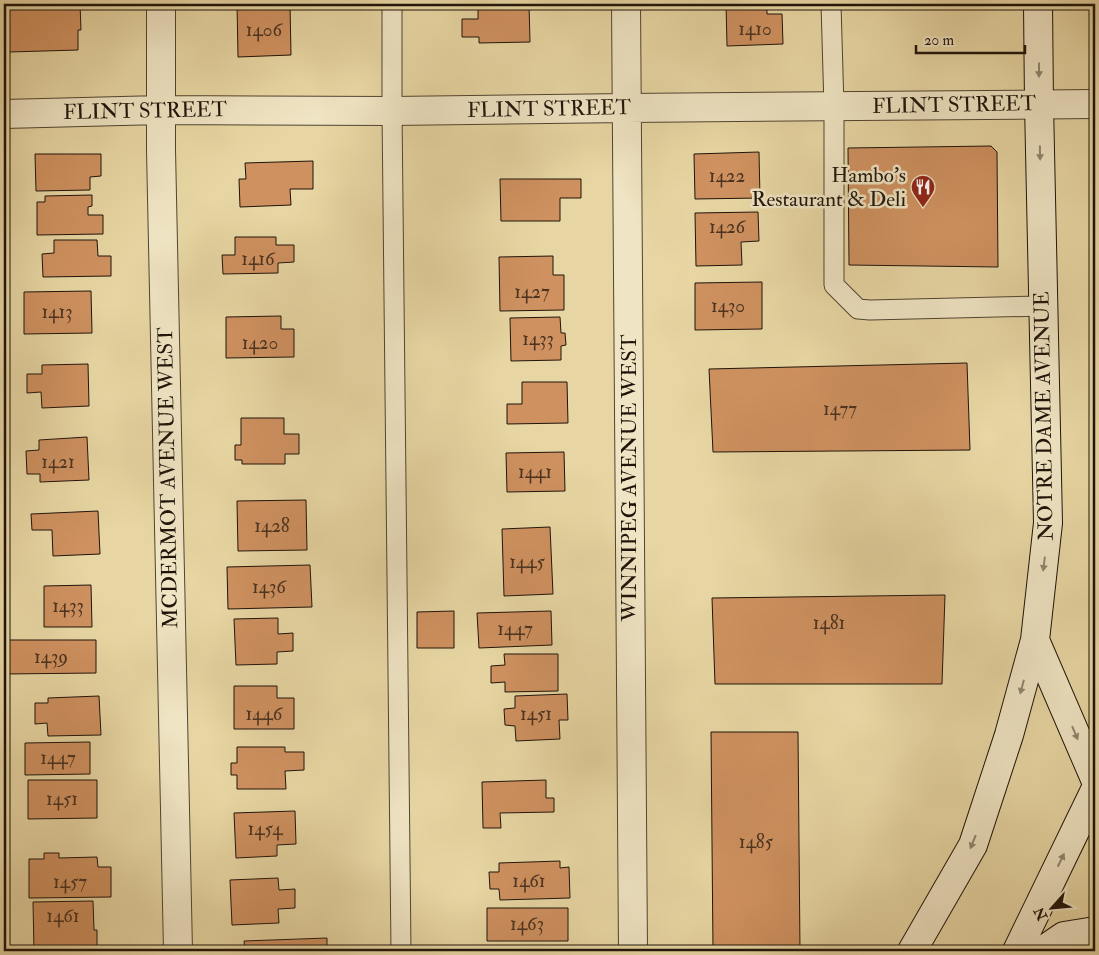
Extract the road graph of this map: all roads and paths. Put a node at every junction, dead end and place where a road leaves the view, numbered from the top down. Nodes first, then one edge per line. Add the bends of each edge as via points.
1 (161, 4) edge
2 (392, 4) edge
3 (626, 4) edge
4 (831, 4) edge
5 (1038, 4) edge
6 (1039, 104) junction
7 (1095, 104) edge
8 (834, 106) junction
9 (627, 108) junction
10 (161, 110) junction
11 (392, 111) junction
12 (4, 114) edge
13 (1043, 306) junction
14 (1035, 640) junction
15 (1095, 779) edge
16 (1095, 790) edge
17 (1095, 931) edge
18 (178, 951) edge
19 (401, 951) edge
20 (633, 951) edge
21 (912, 951) edge
22 (1017, 951) edge
23 (1042, 951) edge

1 - 10 street, MCDERMOT AVENUE WEST
2 - 11 lane
3 - 9 street, WINNIPEG AVENUE WEST
4 - 8 lane
5 -> 6 street, NOTRE DAME AVENUE
6 - 7 street, FLINT STREET
6 - 8 street, FLINT STREET
6 -> 13 street, NOTRE DAME AVENUE
8 - 9 street, FLINT STREET
8 - 13 lane via 834,285 849,302 858,309 870,310
9 - 11 street, FLINT STREET
9 - 20 street, WINNIPEG AVENUE WEST
10 - 11 street, FLINT STREET
10 - 12 street, FLINT STREET
10 - 18 street, MCDERMOT AVENUE WEST
11 - 19 lane
13 -> 14 street, NOTRE DAME AVENUE via 1048,523
14 -> 15 street
14 -> 21 street, NOTRE DAME AVENUE via 1009,735 973,845
22 -> 16 street
17 - 23 street via 1064,936

